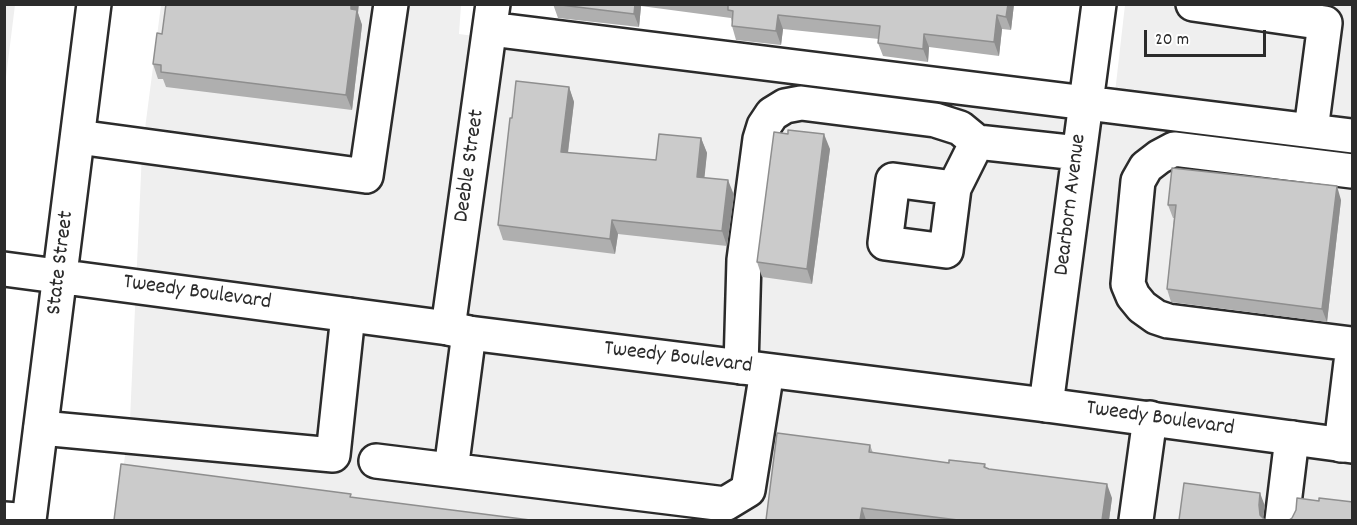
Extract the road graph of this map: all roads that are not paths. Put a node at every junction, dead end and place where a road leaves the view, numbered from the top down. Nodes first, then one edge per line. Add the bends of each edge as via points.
1 (94, 4) edge
2 (391, 4) edge
3 (1099, 4) edge
4 (1193, 4) edge
5 (491, 17) edge
6 (1085, 104) junction
7 (1311, 130) junction
8 (1353, 136) edge
9 (78, 137) junction
10 (977, 142) junction
11 (1078, 153) junction
12 (1353, 171) edge
13 (954, 188) dead end
14 (4, 269) edge
15 (61, 276) junction
16 (348, 315) junction
17 (459, 331) junction
18 (1353, 344) edge
19 (1353, 354) edge
20 (754, 369) junction
21 (1047, 405) junction
22 (1150, 418) junction
23 (41, 428) junction
24 (1292, 438) junction
25 (1347, 445) edge
26 (376, 461) dead end
27 (451, 470) junction
28 (4, 519) edge
29 (18, 520) edge
30 (28, 520) edge
31 (1136, 520) edge
32 (1282, 520) edge

1 - 9 main road, State Street
2 - 9 main road via 366,176
3 - 6 main road, Dearborn Avenue
4 - 7 main road via 1325,23
5 - 6 main road
5 - 17 main road, Deeble Street
6 - 7 main road
6 - 11 main road, Dearborn Avenue
7 - 8 main road
9 - 15 main road, State Street
10 - 11 main road
10 - 13 main road
10 - 20 main road via 960,128 935,120 801,103 772,114 760,139 746,249
11 - 21 main road, Dearborn Avenue
12 - 18 main road via 1174,148 1146,167 1138,181 1128,284 1142,307 1168,321
14 - 15 main road, Tweedy Boulevard
15 - 16 main road, Tweedy Boulevard
15 - 23 main road, State Street
16 - 17 main road, Tweedy Boulevard
16 - 23 main road via 333,455
17 - 20 main road, Tweedy Boulevard
17 - 27 main road, Deeble Street
19 - 25 main road
20 - 21 main road, Tweedy Boulevard
20 - 27 main road via 748,490 725,504
21 - 22 main road, Tweedy Boulevard
22 - 24 main road, Tweedy Boulevard
22 - 31 main road
23 - 30 main road, State Street
24 - 25 main road, Tweedy Boulevard
24 - 32 main road
26 - 27 main road
28 - 29 main road

